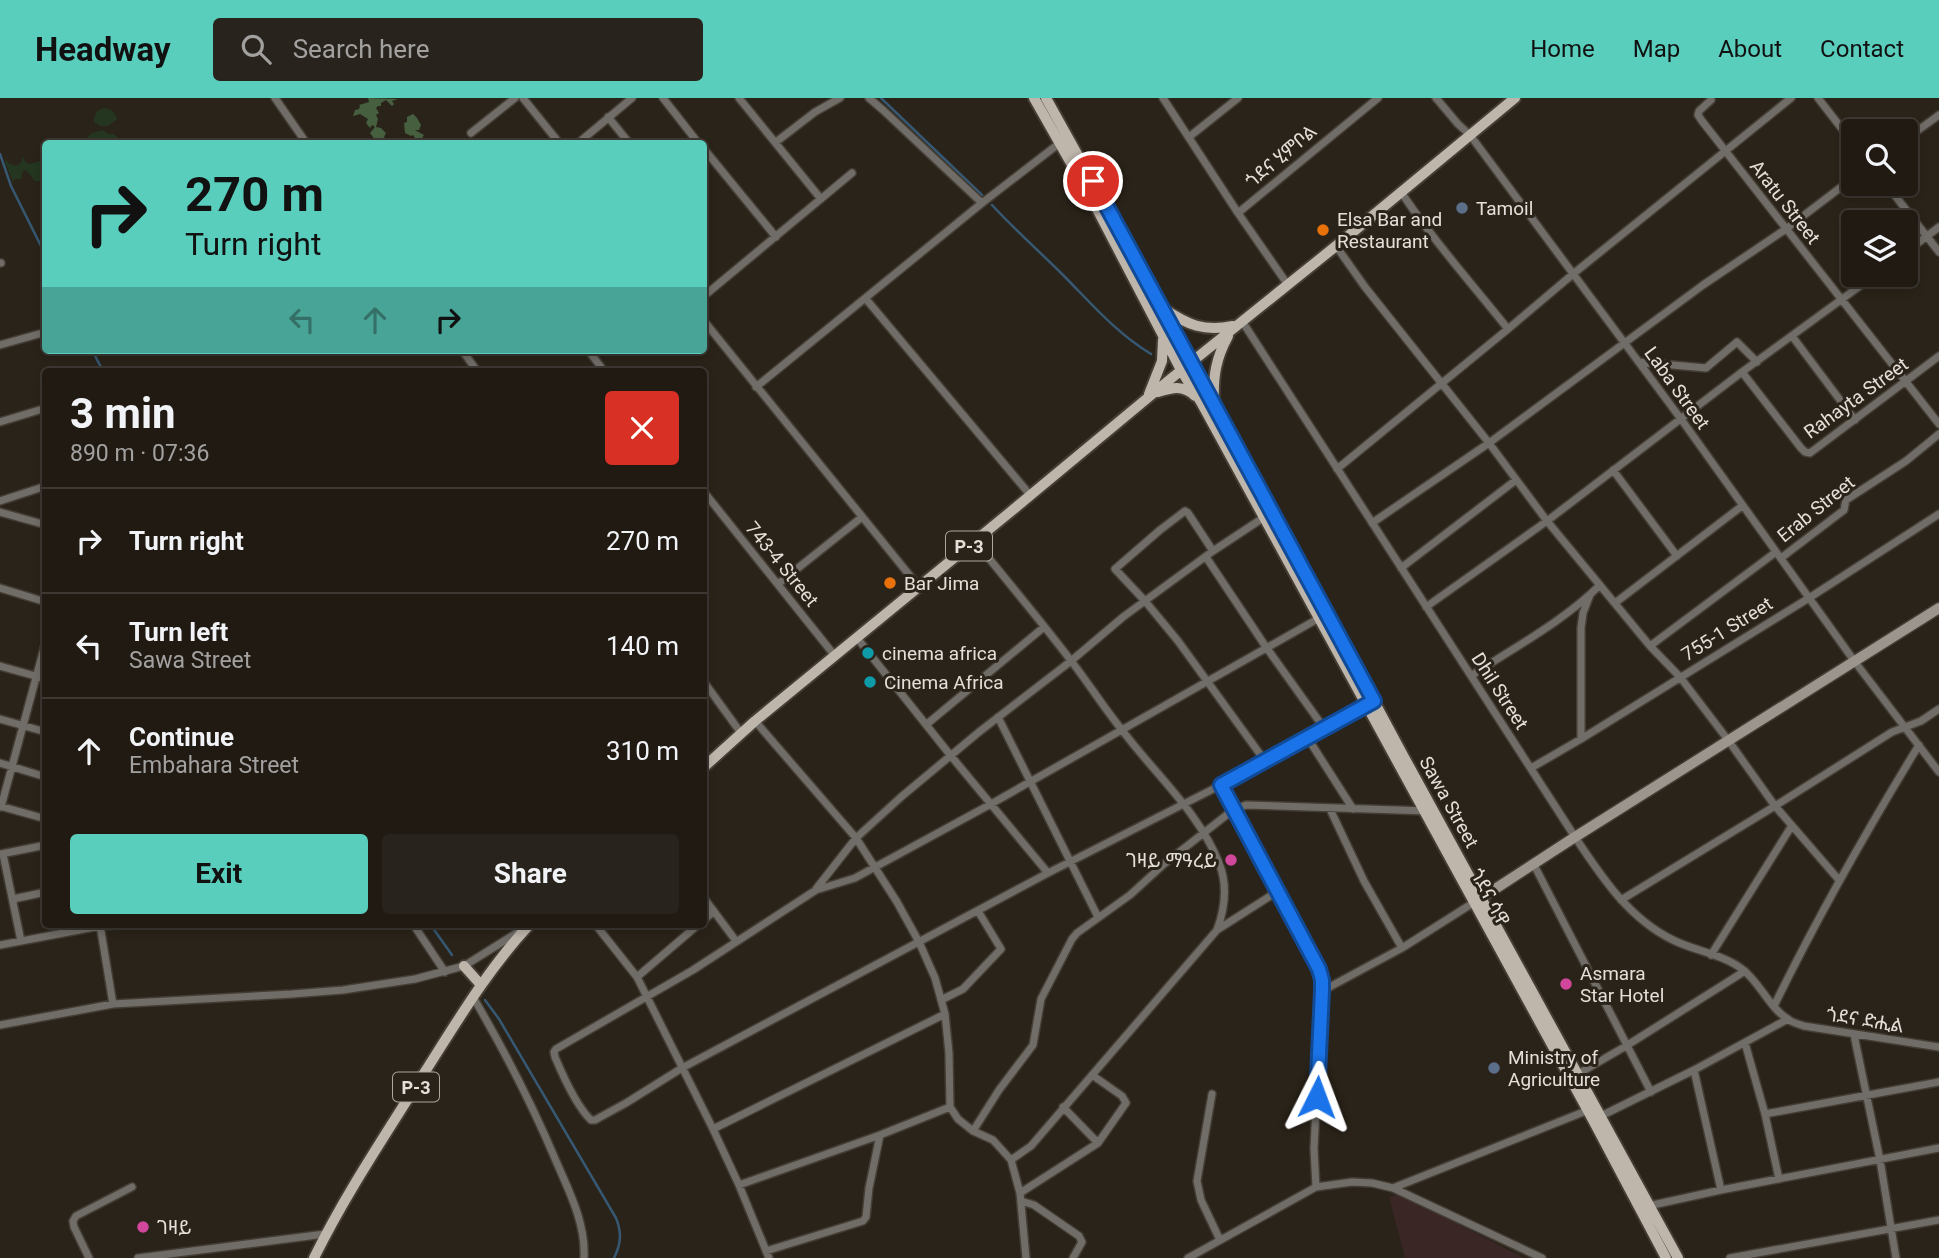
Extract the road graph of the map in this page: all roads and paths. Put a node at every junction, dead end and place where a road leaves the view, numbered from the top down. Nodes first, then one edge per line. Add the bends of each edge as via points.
1 (275, 98) edge
2 (515, 98) edge
3 (523, 98) edge
4 (632, 98) edge
5 (663, 98) edge
6 (739, 98) edge
7 (840, 98) edge
8 (869, 98) edge
9 (1034, 98) edge
10 (1046, 98) edge
11 (1163, 98) edge
12 (1238, 98) edge
13 (1378, 98) edge
14 (1436, 98) edge
15 (1515, 98) edge
16 (1791, 98) edge
17 (1818, 98) edge
18 (1711, 100) dead end
19 (1939, 114) edge
20 (608, 117) junction
21 (1841, 128) edge
22 (1918, 130) edge
23 (471, 132) dead end
24 (1470, 135) junction
25 (1189, 137) junction
26 (304, 140) edge
27 (558, 140) edge
28 (581, 140) edge
29 (627, 140) edge
30 (696, 140) edge
31 (1064, 140) junction
32 (776, 142) junction
33 (1726, 151) junction
34 (707, 153) edge
35 (852, 173) dead end
36 (1841, 187) edge
37 (1401, 192) junction
38 (1895, 196) edge
39 (821, 199) junction
40 (982, 203) junction
41 (1238, 213) junction
42 (1939, 227) edge
43 (1786, 229) junction
44 (1927, 236) junction
45 (775, 237) junction
46 (1918, 243) edge
47 (1336, 246) junction
48 (1939, 252) edge
49 (1573, 274) junction
50 (1288, 285) junction
51 (1859, 287) edge
52 (707, 294) edge
53 (866, 299) junction
54 (1841, 300) junction
55 (1161, 307) junction
56 (707, 325) edge
57 (1236, 326) junction
58 (1508, 329) junction
59 (42, 333) edge
60 (1163, 334) junction
61 (1792, 336) junction
62 (1625, 344) junction
63 (0, 345) edge
64 (464, 354) edge
65 (591, 354) edge
66 (1939, 356) edge
67 (1192, 362) junction
68 (1639, 362) junction
69 (1757, 362) junction
70 (475, 368) edge
71 (602, 368) edge
72 (1181, 370) junction
73 (1742, 372) junction
74 (1905, 382) junction
75 (1442, 383) junction
76 (756, 387) junction
77 (1150, 396) junction
78 (1201, 402) junction
79 (1214, 404) junction
80 (42, 409) edge
81 (1681, 419) junction
82 (1855, 420) junction
83 (0, 422) edge
84 (1939, 424) edge
85 (1939, 434) edge
86 (1489, 443) junction
87 (1337, 469) junction
88 (1614, 470) junction
89 (1516, 480) junction
90 (42, 487) edge
91 (707, 496) edge
92 (1031, 496) junction
93 (0, 501) edge
94 (1742, 506) junction
95 (0, 512) edge
96 (1939, 514) edge
97 (1268, 515) junction
98 (862, 517) junction
99 (1547, 521) junction
100 (1372, 523) junction
101 (42, 524) edge
102 (975, 541) junction
103 (1213, 551) junction
104 (1779, 555) junction
105 (1677, 556) junction
106 (1206, 557) junction
107 (1401, 568) junction
108 (778, 584) junction
109 (1600, 585) junction
110 (919, 587) junction
111 (0, 588) edge
112 (1590, 595) junction
113 (1809, 597) junction
114 (42, 601) edge
115 (1146, 601) junction
116 (1615, 603) junction
117 (1426, 607) junction
118 (1939, 608) edge
119 (1323, 617) junction
120 (1044, 627) junction
121 (857, 638) junction
122 (1650, 646) junction
123 (1266, 647) junction
124 (835, 656) junction
125 (42, 657) edge
126 (1071, 661) junction
127 (1855, 662) junction
128 (0, 666) edge
129 (37, 676) junction
130 (1471, 676) junction
131 (1679, 677) junction
132 (42, 678) edge
133 (1208, 680) junction
134 (707, 686) edge
135 (1370, 704) junction
136 (1939, 709) edge
137 (998, 717) junction
138 (0, 719) edge
139 (755, 721) junction
140 (927, 724) junction
141 (23, 726) junction
142 (1324, 728) junction
143 (1907, 728) junction
144 (1121, 730) junction
145 (42, 731) edge
146 (741, 733) junction
147 (1307, 737) junction
148 (1581, 739) junction
149 (1728, 740) junction
150 (1919, 745) junction
151 (951, 756) junction
152 (1265, 761) junction
153 (0, 763) edge
154 (707, 764) edge
155 (12, 766) junction
156 (1531, 768) junction
157 (1939, 772) edge
158 (42, 776) edge
159 (1030, 781) junction
160 (1221, 785) junction
161 (991, 804) junction
162 (1183, 805) junction
163 (1775, 806) junction
164 (1, 807) edge
165 (1330, 809) junction
166 (1353, 809) junction
167 (1233, 810) junction
168 (1429, 811) junction
169 (42, 818) edge
170 (1791, 827) junction
171 (1204, 834) junction
172 (1575, 837) junction
173 (856, 838) junction
174 (42, 846) edge
175 (2, 854) edge
176 (1069, 863) junction
177 (1533, 863) junction
178 (875, 867) junction
179 (1048, 873) junction
180 (1839, 880) junction
181 (816, 890) junction
182 (1278, 891) junction
183 (42, 893) edge
184 (13, 899) junction
185 (1477, 900) junction
186 (1621, 900) junction
187 (707, 902) edge
188 (714, 911) junction
189 (978, 911) junction
190 (707, 917) edge
191 (1098, 917) junction
192 (85, 928) edge
193 (100, 928) edge
194 (416, 928) edge
195 (524, 928) edge
196 (526, 928) edge
197 (598, 928) edge
198 (694, 928) edge
199 (1217, 930) junction
200 (21, 941) junction
201 (736, 941) junction
202 (919, 942) junction
203 (0, 946) edge
204 (1402, 948) junction
205 (1711, 955) junction
206 (464, 966) junction
207 (1745, 971) junction
208 (445, 972) junction
209 (637, 977) junction
210 (481, 985) junction
211 (1322, 991) junction
212 (647, 996) junction
213 (473, 997) junction
214 (942, 1000) junction
215 (113, 1004) junction
216 (1774, 1006) junction
217 (945, 1014) junction
218 (1788, 1019) junction
219 (0, 1025) edge
220 (1854, 1035) junction
221 (1745, 1043) junction
222 (1626, 1046) junction
223 (1939, 1047) edge
224 (682, 1068) junction
225 (1694, 1070) junction
226 (1578, 1074) junction
227 (1092, 1075) junction
228 (1939, 1082) edge
229 (1651, 1092) junction
230 (1212, 1094) dead end
231 (1867, 1094) junction
232 (950, 1107) junction
233 (1063, 1107) junction
234 (1595, 1111) junction
235 (1765, 1114) junction
236 (713, 1129) junction
237 (973, 1131) junction
238 (880, 1135) junction
239 (1098, 1143) junction
240 (1939, 1148) edge
241 (1011, 1160) junction
242 (1880, 1160) junction
243 (1779, 1179) junction
244 (739, 1185) junction
245 (132, 1187) dead end
246 (1316, 1187) junction
247 (1393, 1188) junction
248 (1721, 1190) junction
249 (1020, 1197) junction
250 (1644, 1206) junction
251 (1939, 1220) edge
252 (1892, 1229) junction
253 (325, 1234) junction
254 (1220, 1240) junction
255 (767, 1255) edge
256 (89, 1258) edge
257 (138, 1258) edge
258 (314, 1258) edge
259 (584, 1258) edge
260 (1026, 1258) edge
261 (1073, 1258) edge
262 (1188, 1258) edge
263 (1542, 1258) edge
264 (1666, 1258) edge
265 (1678, 1258) edge
266 (1730, 1258) edge
267 (1896, 1258) edge

1 - 26 street
2 - 23 street
3 - 27 street
4 - 20 street
5 - 30 street
6 - 32 street
7 - 32 street
8 - 40 street
9 - 31 main road
10 - 31 main road
11 - 25 street
12 - 25 street
13 - 41 street, ጎደና ሂምቦል
14 - 24 street, Laba Street
15 - 24 main road, P-3
16 - 33 street
17 - 21 street
18 - 33 street, Aratu Street via 1698,115
19 - 22 street
20 - 28 street
20 - 29 street
24 - 37 main road, P-3
24 - 49 street, Laba Street
25 - 41 street
31 - 40 street
31 - 55 main road, Sawa Street
31 - 60 main road
32 - 39 street
33 - 43 street, Aratu Street
33 - 49 street
34 - 45 street
35 - 39 street
36 - 43 street
37 - 47 main road, P-3
37 - 58 street
38 - 44 street
39 - 45 street
40 - 53 street
41 - 50 street
42 - 44 street
43 - 54 street, Aratu Street
43 - 62 street
44 - 46 street
44 - 48 street
45 - 52 street
47 - 50 main road, P-3
47 - 75 street
49 - 58 street
49 - 62 street, Laba Street
50 - 57 main road, P-3
51 - 54 street
53 - 76 street
53 - 92 street
54 - 61 street
54 - 74 street, Aratu Street
55 - 57 main road via 1199,327
55 - 67 main road, Sawa Street
56 - 76 street
57 - 67 main road, P-3
57 - 79 main road via 1216,359
57 - 87 street, Dhil Street
58 - 75 street
59 - 63 street
60 - 72 main road
60 - 77 main road via 1163,361
61 - 69 street
61 - 82 street
62 - 68 street, Laba Street
62 - 86 street
64 - 70 street
65 - 71 street
66 - 74 street, Rahayta Street
67 - 72 main road, P-3
67 - 79 main road, Sawa Street
68 - 69 street via 1706,368 1737,342
68 - 81 street, Laba Street
69 - 73 street
72 - 77 main road, P-3
72 - 78 main road
73 - 81 street
73 - 82 street, Rahayta Street via 1805,452 1810,453
74 - 82 street, Rahayta Street
74 - 84 street, Aratu Street
75 - 86 street
75 - 87 street
76 - 98 street
77 - 78 main road via 1175,387 1190,391
77 - 92 main road, P-3
78 - 97 main road
79 - 97 main road, Sawa Street
80 - 83 street
81 - 88 street
81 - 94 street, Laba Street
85 - 104 street, Erab Street
86 - 89 street
86 - 100 street
87 - 100 street, Dhil Street
88 - 99 street
88 - 105 street
89 - 99 street
89 - 107 street
90 - 93 street
91 - 108 street, 743-4 Street
92 - 102 main road, P-3
94 - 104 street, Laba Street
94 - 105 street
95 - 101 street
96 - 113 street, 755-1 Street
97 - 103 street
97 - 119 main road, Sawa Street
98 - 108 street
98 - 110 street
99 - 109 street
99 - 117 street
100 - 107 street, Dhil Street
102 - 110 main road, P-3
102 - 120 street
103 - 106 street
103 - 115 street via 1188,513 1182,512 1115,569
104 - 113 street, Laba Street
104 - 122 street, Erab Street
105 - 116 street
106 - 115 street
106 - 123 street
107 - 117 street, Dhil Street
108 - 124 street, 743-4 Street
109 - 112 street
109 - 116 street
110 - 121 main road, P-3
111 - 114 street
112 - 130 street
112 - 148 street via 1581,628
113 - 127 street, Laba Street
113 - 131 street, 755-1 Street
115 - 126 street
115 - 133 street
116 - 122 street
117 - 130 street, Dhil Street
118 - 127 street
119 - 123 street
119 - 135 main road, Sawa Street
120 - 126 street
120 - 140 street
121 - 124 main road, P-3
121 - 140 street
122 - 131 street
123 - 133 street
123 - 142 street
124 - 139 main road, P-3
125 - 129 street
126 - 137 street
126 - 144 street
127 - 143 street, Laba Street
127 - 149 street
128 - 129 street
129 - 132 street
129 - 141 street
130 - 156 street, Dhil Street
131 - 148 street, 755-1 Street
131 - 149 street
133 - 144 street
133 - 152 street
134 - 146 street
135 - 142 street
135 - 168 main road, Sawa Street
136 - 143 street
137 - 151 street
137 - 159 street
138 - 141 street
139 - 146 main road, P-3
139 - 173 street
140 - 151 street
141 - 145 street
141 - 155 street
142 - 147 street
143 - 150 street, Laba Street
143 - 163 street via 1892,732
144 - 159 street
144 - 162 street
146 - 154 main road, P-3
147 - 152 street
147 - 166 street
148 - 156 street, 755-1 Street
149 - 163 street
149 - 172 street
150 - 157 street, Laba Street
150 - 180 street
151 - 161 street
151 - 173 street
152 - 160 street
153 - 155 street
155 - 158 street
155 - 164 street
156 - 172 street, Dhil Street
159 - 161 street
159 - 176 street
160 - 162 street
160 - 167 street
161 - 178 street
161 - 179 street
162 - 171 street
162 - 176 street
163 - 170 street
163 - 186 street
164 - 169 street
165 - 166 street
165 - 167 street via 1247,805
165 - 204 street
166 - 168 street
167 - 171 street
167 - 182 street
168 - 185 main road, Sawa Street
170 - 180 street
170 - 205 street
171 - 191 street
171 - 199 street via 1223,882 1225,902
172 - 177 street
172 - 186 street, Dhil Street
173 - 178 street
173 - 181 street
174 - 175 street
175 - 184 street
176 - 179 street
176 - 191 street
177 - 185 street
177 - 222 street
178 - 181 street
178 - 202 street
179 - 189 street
180 - 216 street
181 - 201 street
182 - 199 street
182 - 211 street via 1319,969
183 - 184 street
184 - 200 street
185 - 204 street
185 - 226 main road, Sawa Street
185 - 234 main road, ጎደና ሳዋ
186 - 205 street, Dhil Street via 1668,938
187 - 188 street
188 - 190 street
188 - 201 street
189 - 202 street
189 - 214 street via 1001,949 962,989
191 - 237 street via 1072,939 1041,999 1033,1045
192 - 200 street
193 - 215 street
194 - 208 street
195 - 206 street
196 - 210 main road, P-3
197 - 209 street
198 - 209 street
199 - 227 street
200 - 203 street
201 - 212 street
202 - 214 street
202 - 224 street
204 - 211 street
205 - 207 street, Dhil Street
206 - 208 street
206 - 210 main road
207 - 216 street, Dhil Street
207 - 222 street
208 - 215 street via 343,990
209 - 212 street
210 - 213 main road, P-3
211 - 246 street
212 - 224 street
212 - 224 street via 556,1049 562,1074 591,1120
213 - 253 main road, P-3
213 - 259 street via 570,1193 583,1233
214 - 217 street
215 - 219 street
216 - 218 street, Dhil Street
217 - 232 street
217 - 236 street
218 - 220 street, ጎደና ድሒል
218 - 221 street
220 - 223 street, ጎደና ድሒል
220 - 231 street
221 - 225 street
221 - 235 street
222 - 226 street
222 - 229 street
224 - 236 street
225 - 229 street
225 - 248 street
226 - 234 main road, Sawa Street
227 - 233 street
227 - 239 street via 1126,1103
228 - 231 street
229 - 234 street
230 - 254 street via 1197,1181
231 - 235 street
231 - 242 street
232 - 237 street
232 - 238 street
233 - 239 street
233 - 241 street via 1031,1146
234 - 247 street
234 - 250 main road, Sawa Street
235 - 243 street
236 - 244 street
237 - 241 street via 993,1140
238 - 244 street
238 - 255 street via 863,1221
239 - 249 street
240 - 242 street
241 - 249 street
242 - 243 street
242 - 252 street
243 - 248 street
244 - 255 street
245 - 256 street via 76,1216 74,1227
246 - 247 street via 1352,1182
246 - 254 street
247 - 263 street
248 - 250 street
249 - 260 street
249 - 261 street via 1079,1236 1082,1242
250 - 264 main road
250 - 265 main road, Sawa Street
251 - 252 street
252 - 266 street
252 - 267 street
253 - 257 street
253 - 258 main road, P-3
254 - 262 street

